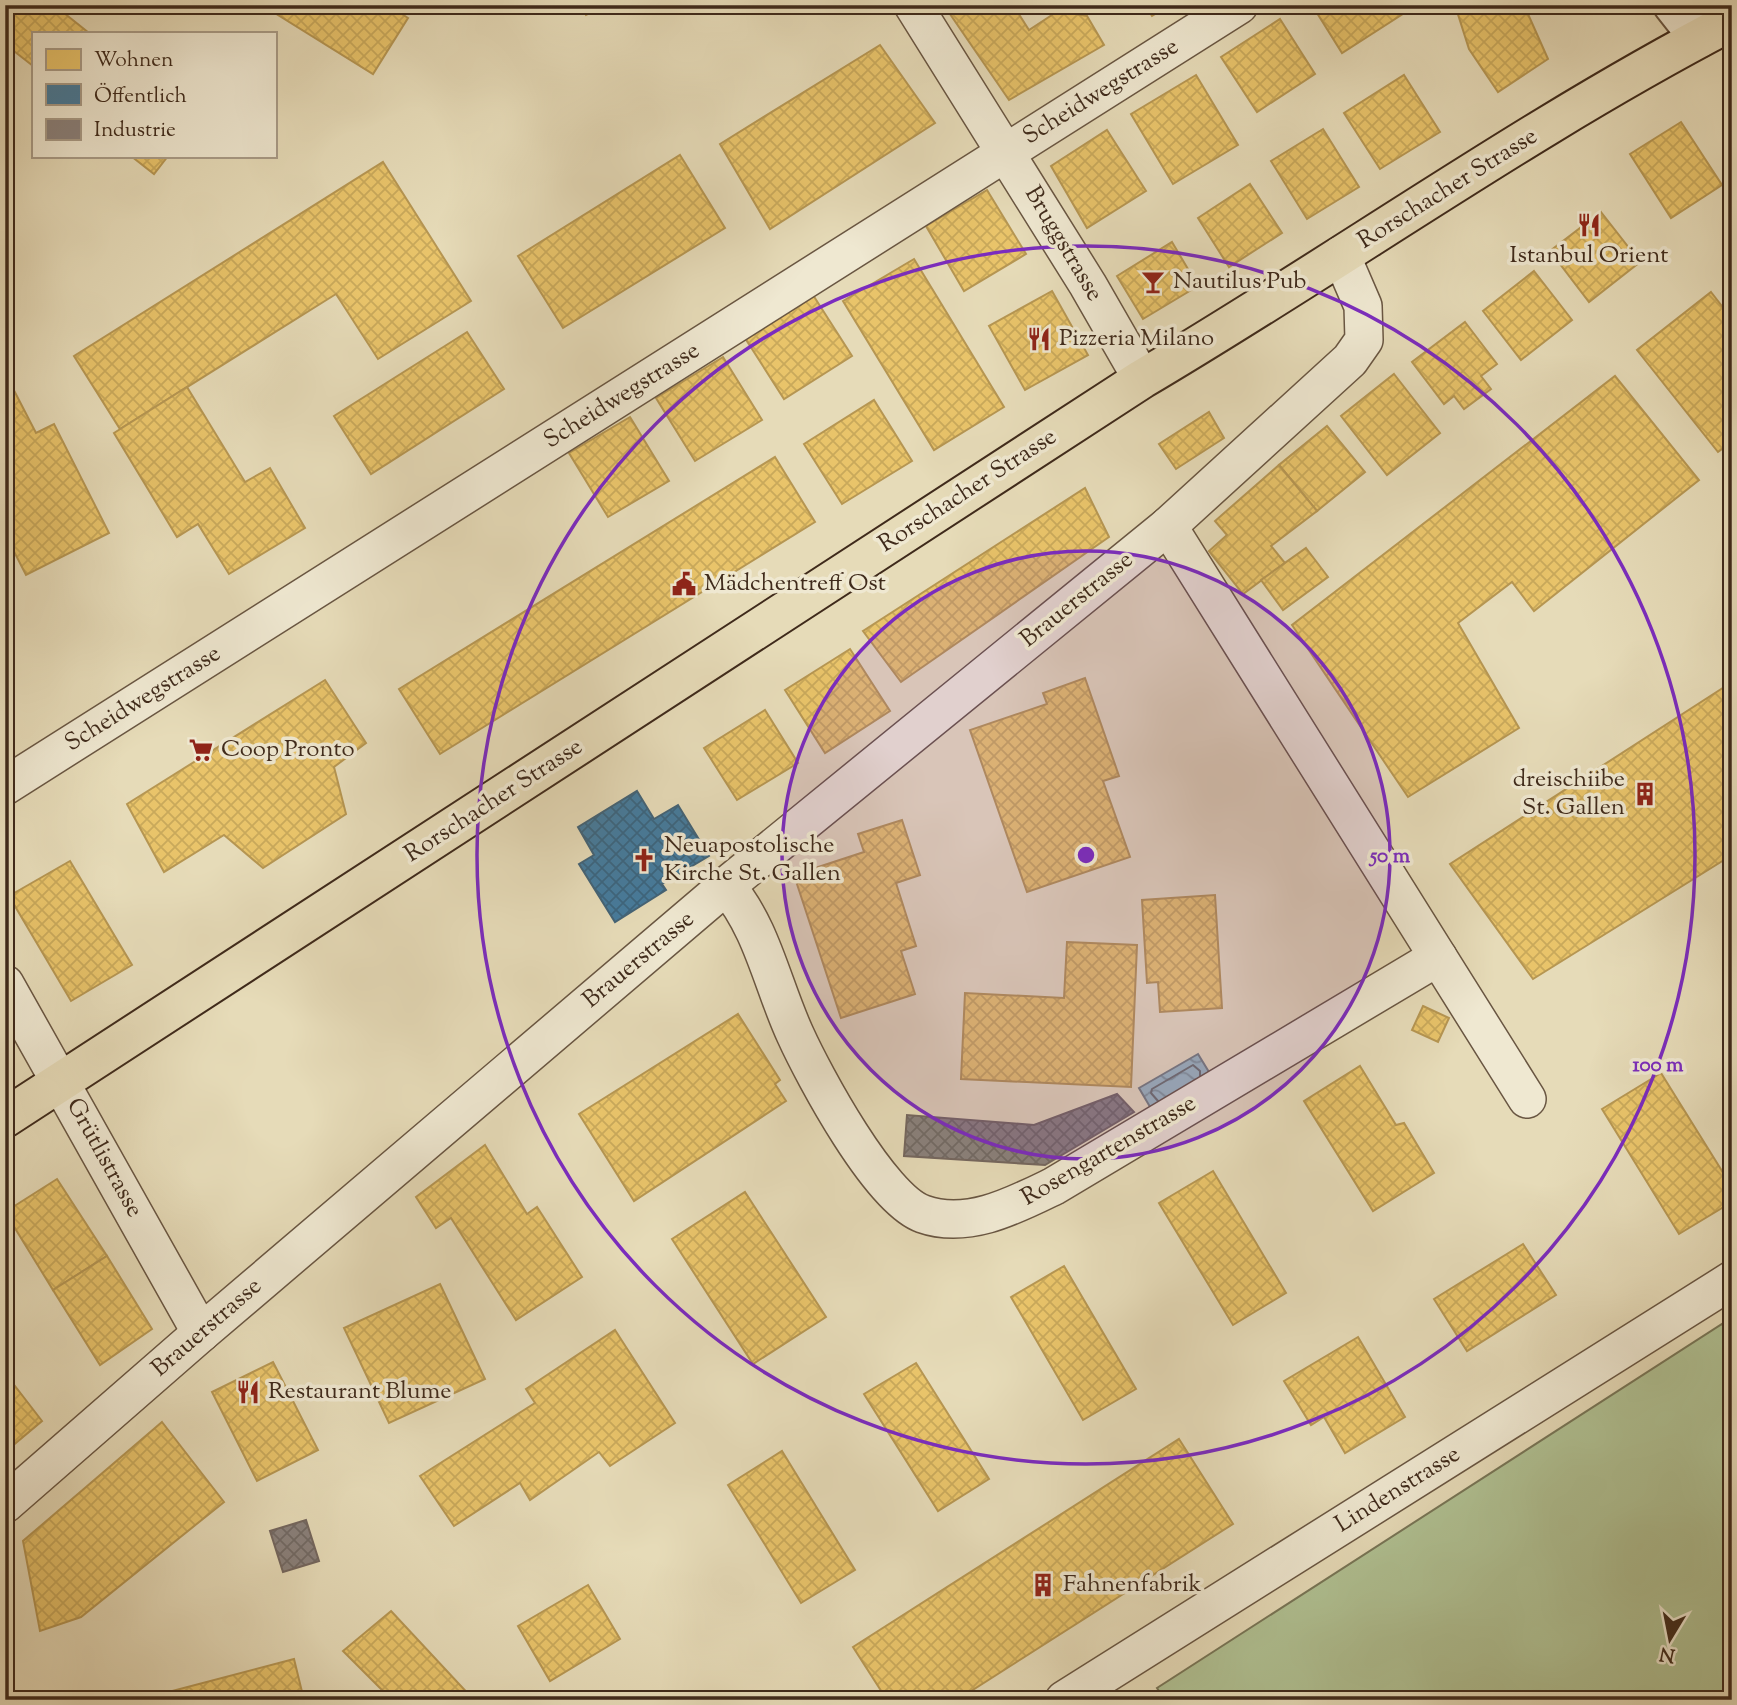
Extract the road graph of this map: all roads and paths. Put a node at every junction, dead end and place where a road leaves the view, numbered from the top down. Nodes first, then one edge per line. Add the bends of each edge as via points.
1 (913, 5) edge
2 (1239, 5) edge
3 (1673, 5) edge
4 (1715, 29) edge
5 (1006, 152) junction
6 (1341, 255) junction
7 (1142, 379) junction
8 (1168, 526) junction
9 (5, 786) edge
10 (726, 886) junction
11 (1438, 957) junction
12 (5, 984) edge
13 (62, 1082) junction
14 (1527, 1099) dead end
15 (5, 1118) edge
16 (1732, 1280) edge
17 (201, 1333) junction
18 (5, 1504) edge
19 (1064, 1700) edge

1 - 5 street, Bruggstrasse
2 - 5 street, Scheidwegstrasse
3 - 4 street
4 - 6 main road, Rorschacher Strasse via 1653,62
5 - 7 street, Bruggstrasse
5 - 9 street, Scheidwegstrasse
6 - 7 main road, Rorschacher Strasse via 1266,306
6 - 8 street, Brauerstrasse via 1363,306 1364,340 1350,360
7 - 13 main road, Rorschacher Strasse
8 - 10 street, Brauerstrasse
8 - 11 street
10 - 11 street, Rosengartenstrasse via 745,908 795,1035 876,1173 921,1214 951,1218 1004,1210 1054,1186
10 - 17 street, Brauerstrasse
11 - 14 street
12 - 13 street, Grütlistrasse
13 - 15 main road, Rorschacher Strasse
13 - 17 street, Grütlistrasse
16 - 19 street, Lindenstrasse
17 - 18 street, Brauerstrasse

